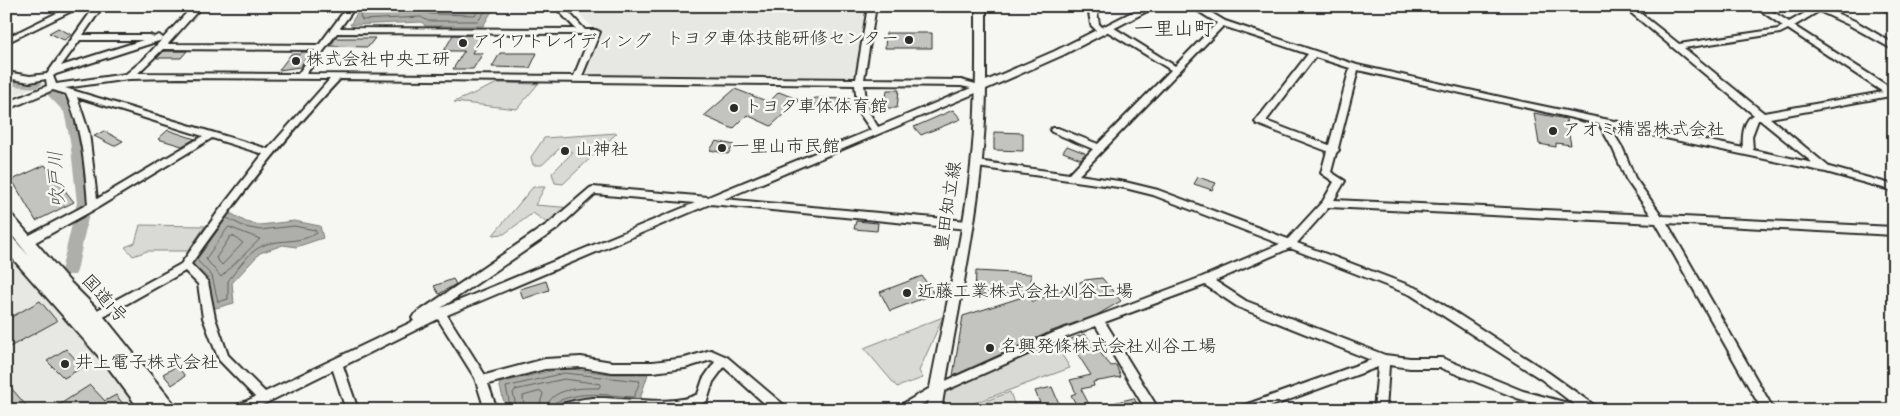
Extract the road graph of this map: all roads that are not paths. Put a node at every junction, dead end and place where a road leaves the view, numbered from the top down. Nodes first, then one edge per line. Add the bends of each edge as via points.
1 (78, 6) edge
2 (99, 6) edge
3 (198, 6) edge
4 (352, 6) edge
5 (558, 6) edge
6 (872, 6) edge
7 (981, 6) edge
8 (1092, 6) edge
9 (1144, 6) edge
10 (1152, 6) edge
11 (1194, 6) edge
12 (1648, 6) edge
13 (1758, 6) edge
14 (1883, 6) edge
15 (1819, 7) edge
16 (1894, 10) edge
17 (1222, 23) junction
18 (1789, 26) junction
19 (1104, 29) junction
20 (334, 30) junction
21 (583, 32) junction
22 (78, 37) junction
23 (6, 40) edge
24 (162, 41) junction
25 (1676, 47) junction
26 (322, 48) junction
27 (1894, 48) edge
28 (1313, 54) junction
29 (1355, 67) junction
30 (1175, 69) junction
31 (51, 74) junction
32 (6, 75) edge
33 (302, 75) junction
34 (129, 76) junction
35 (338, 76) junction
36 (577, 80) junction
37 (860, 82) junction
38 (52, 86) junction
39 (980, 88) junction
40 (70, 92) junction
41 (1892, 94) edge
42 (6, 107) edge
43 (1762, 116) junction
44 (1602, 122) junction
45 (1055, 130) dead end
46 (877, 131) junction
47 (209, 136) junction
48 (1100, 148) junction
49 (1334, 150) junction
50 (1748, 152) junction
51 (270, 153) junction
52 (977, 164) junction
53 (1826, 169) junction
54 (1071, 177) junction
55 (1894, 188) edge
56 (704, 202) junction
57 (1327, 203) junction
58 (86, 211) junction
59 (6, 218) edge
60 (1659, 219) junction
61 (968, 225) junction
62 (1894, 231) edge
63 (6, 240) edge
64 (26, 242) junction
65 (1290, 244) junction
66 (186, 266) junction
67 (1206, 280) junction
68 (469, 284) junction
69 (475, 298) junction
70 (440, 312) junction
71 (94, 317) junction
72 (1099, 322) junction
73 (399, 332) junction
74 (723, 360) junction
75 (1384, 360) junction
76 (336, 363) junction
77 (481, 381) junction
78 (936, 390) junction
79 (263, 398) junction
80 (1249, 409) edge
81 (150, 410) edge
82 (170, 410) edge
83 (240, 410) edge
84 (352, 410) edge
85 (491, 410) edge
86 (559, 410) edge
87 (781, 410) edge
88 (903, 410) edge
89 (933, 410) edge
90 (1152, 410) edge
91 (1380, 410) edge
92 (1575, 410) edge
93 (1591, 410) edge
94 (1768, 410) edge

1 - 23 street
2 - 22 street
3 - 24 street
4 - 20 street
5 - 21 street
6 - 37 street
7 - 39 main road, 豊田知立線
8 - 19 street via 1095,25
9 - 19 main road
10 - 19 main road
11 - 17 street
12 - 25 street via 1634,12
13 - 18 street
14 - 16 street
15 - 18 street
15 - 27 street
17 - 28 street
17 - 30 street
18 - 25 street via 1780,31
18 - 41 street
19 - 30 street
19 - 39 main road
20 - 21 street
20 - 26 street
21 - 36 street via 596,32
22 - 24 street
22 - 31 street
24 - 26 street
24 - 31 street
24 - 34 street
25 - 43 street
26 - 33 street
28 - 29 street
28 - 49 street via 1260,122
29 - 44 street
29 - 49 street
30 - 48 street
31 - 32 street via 30,79
31 - 38 street
33 - 34 street
33 - 35 street
34 - 38 street
35 - 36 street
35 - 51 street
36 - 37 street
37 - 39 street via 961,83
37 - 46 street via 862,108
38 - 40 street
38 - 42 street
39 - 46 street
39 - 52 main road, 豊田知立線
40 - 47 street
40 - 58 street via 88,150
41 - 43 street
43 - 50 street via 1754,118 1747,136
43 - 53 street
44 - 50 street
44 - 60 street via 1631,180
45 - 48 street
46 - 56 street
47 - 51 street
47 - 58 street
48 - 54 street
49 - 57 street via 1326,173 1340,181
50 - 53 street
51 - 66 street via 222,212
52 - 54 street
52 - 61 main road, 豊田知立線
53 - 55 street
54 - 65 street via 1155,192
56 - 61 street
56 - 68 street via 593,190 553,226
56 - 69 street
57 - 60 street
57 - 65 street
58 - 64 street
59 - 64 highway, 国道1号
60 - 62 street
60 - 94 street
61 - 78 main road, 豊田知立線
63 - 81 highway, 国道1号 via 114,362
64 - 71 highway, 国道1号
65 - 67 street
65 - 93 street via 1415,292
66 - 71 street
66 - 79 street via 203,282 209,318 223,357
67 - 72 street
67 - 75 street via 1242,304
68 - 69 street
68 - 73 street
69 - 70 street
70 - 73 street
70 - 77 street
71 - 82 highway, 国道1号
72 - 78 street via 1057,336
72 - 90 street
73 - 76 street
74 - 77 street via 711,355 653,367 612,367 581,362 545,364
74 - 86 street via 712,373 702,397 691,406 649,407 585,402
74 - 87 street
75 - 80 street
75 - 91 street
75 - 92 street via 1442,363 1521,395
76 - 79 street
76 - 84 street
77 - 85 street
78 - 88 street
78 - 89 main road, 豊田知立線
79 - 83 street

